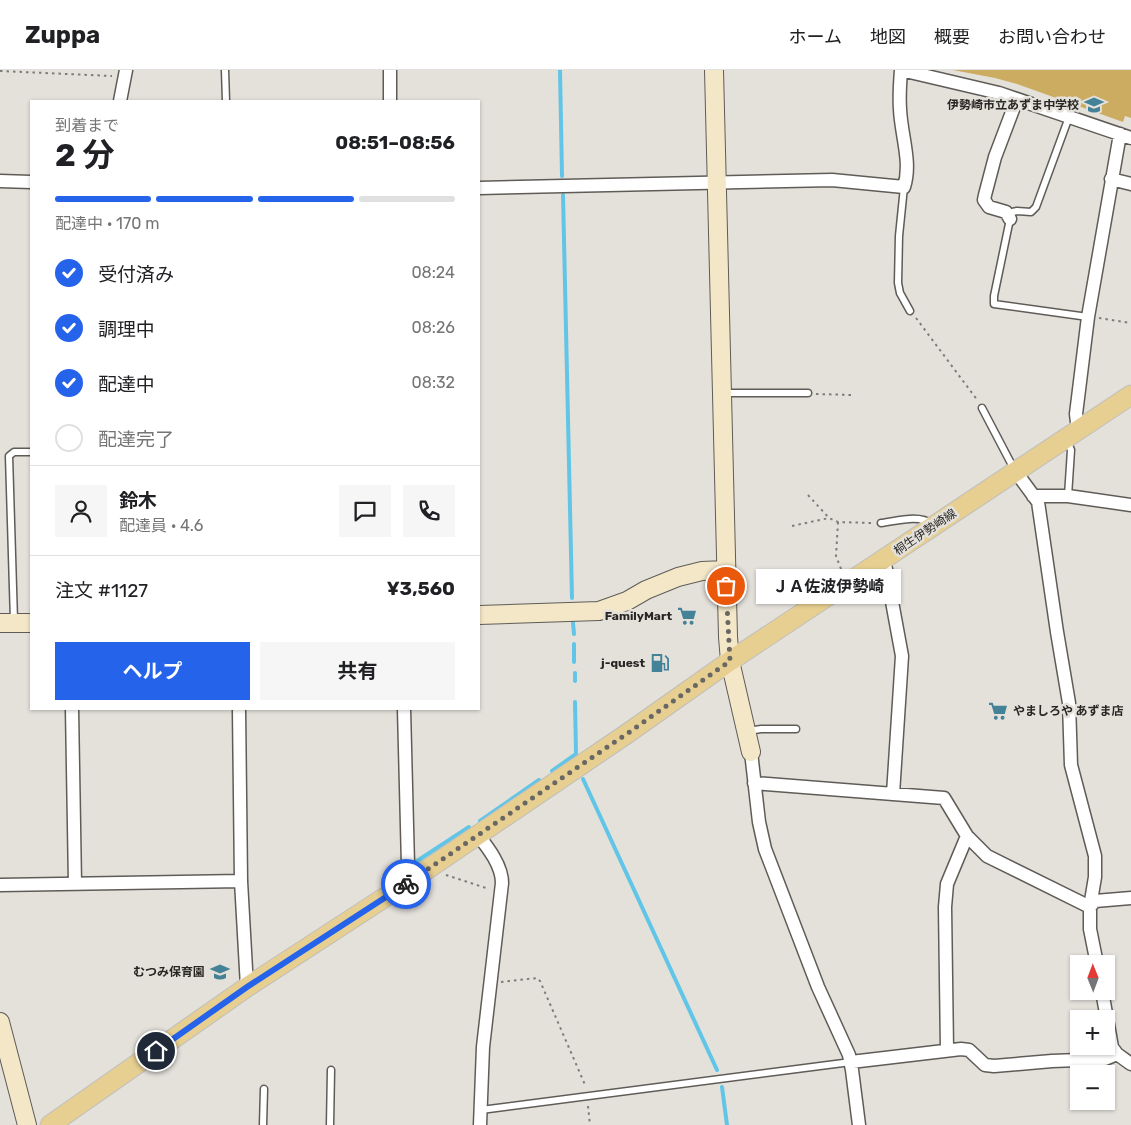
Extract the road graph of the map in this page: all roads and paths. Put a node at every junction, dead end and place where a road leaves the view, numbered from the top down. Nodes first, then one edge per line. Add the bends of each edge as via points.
1 (225, 70) edge
2 (390, 70) edge
3 (714, 70) edge
4 (901, 70) edge
5 (0, 71) edge
6 (125, 73) edge
7 (1017, 99) junction
8 (120, 100) edge
9 (226, 100) edge
10 (390, 100) edge
11 (1069, 116) junction
12 (1125, 136) edge
13 (1111, 179) junction
14 (0, 180) edge
15 (30, 182) edge
16 (717, 182) junction
17 (1131, 184) edge
18 (904, 187) junction
19 (480, 188) edge
20 (1009, 216) junction
21 (910, 310) joint
22 (1088, 317) junction
23 (1131, 323) edge
24 (722, 393) junction
25 (808, 394) joint
26 (852, 395) dead end
27 (1131, 395) edge
28 (982, 408) joint
29 (1074, 434) junction
30 (30, 452) edge
31 (1016, 472) junction
32 (808, 495) dead end
33 (1033, 496) junction
34 (1068, 496) junction
35 (1131, 505) edge
36 (830, 518) junction
37 (838, 522) junction
38 (881, 523) joint
39 (933, 525) junction
40 (792, 526) dead end
41 (882, 561) junction
42 (725, 570) junction
43 (848, 581) junction
44 (480, 615) edge
45 (15, 623) edge
46 (730, 661) junction
47 (72, 710) edge
48 (239, 710) edge
49 (404, 710) edge
50 (796, 729) dead end
51 (747, 731) junction
52 (751, 752) joint
53 (754, 783) junction
54 (893, 794) junction
55 (478, 835) junction
56 (967, 836) junction
57 (433, 865) junction
58 (413, 879) junction
59 (241, 882) junction
60 (75, 884) junction
61 (0, 885) edge
62 (501, 892) junction
63 (1131, 898) edge
64 (1090, 907) junction
65 (1095, 955) edge
66 (492, 983) junction
67 (247, 987) junction
68 (1104, 1000) edge
69 (0, 1022) edge
70 (947, 1050) junction
71 (1117, 1054) junction
72 (851, 1062) junction
73 (1131, 1064) edge
74 (331, 1070) dead end
75 (264, 1089) dead end
76 (588, 1096) junction
77 (481, 1110) junction
78 (28, 1125) edge
79 (50, 1125) edge
80 (262, 1125) edge
81 (330, 1125) edge
82 (480, 1125) edge
83 (590, 1125) edge
84 (859, 1125) edge

1 - 9 lane
2 - 10 street
3 - 16 street
4 - 7 street
4 - 18 street via 899,108 908,176
5 - 6 path
6 - 8 street
7 - 11 street
7 - 20 street via 994,157 984,195 989,207
11 - 12 street
11 - 20 lane via 1036,207 1031,212 1017,211
12 - 13 street
13 - 17 street
13 - 22 street
14 - 15 street
16 - 18 street via 832,180
16 - 19 street
16 - 24 street
18 - 21 lane via 898,284
20 - 22 lane via 994,304
21 - 28 path
22 - 23 path
22 - 29 street
24 - 25 lane
24 - 42 street
25 - 26 path
27 - 29 main road, 桐生伊勢崎線
28 - 31 lane
29 - 31 main road, 桐生伊勢崎線
29 - 34 lane
30 - 45 lane via 14,452 9,456
31 - 33 street
31 - 39 main road, 桐生伊勢崎線
32 - 36 path
33 - 34 street
33 - 64 street via 1038,502 1069,703 1071,765 1095,856
34 - 35 street
36 - 37 path
36 - 40 path
37 - 38 path
37 - 43 path via 836,556
38 - 39 lane via 920,519
39 - 41 main road, 桐生伊勢崎線
41 - 43 main road, 桐生伊勢崎線
41 - 54 street via 902,656
42 - 44 street via 678,576 599,611
42 - 46 street
43 - 46 main road, 桐生伊勢崎線
46 - 51 street
46 - 55 main road, 桐生伊勢崎線
47 - 60 street
48 - 59 street
49 - 58 street via 408,865
50 - 51 lane
51 - 52 street
52 - 53 street
53 - 54 street
53 - 72 street via 765,849 818,987
54 - 56 street via 944,798
55 - 57 main road, 桐生伊勢崎線
55 - 62 street via 502,875
56 - 64 street via 987,856
56 - 70 street via 947,884
57 - 58 main road, 桐生伊勢崎線
57 - 62 path via 443,874
58 - 67 main road, 桐生伊勢崎線
59 - 60 street
59 - 67 street
60 - 61 street
62 - 66 street
63 - 64 street via 1095,901
64 - 65 street
66 - 76 path via 531,978 540,981
66 - 77 street via 483,1047
67 - 79 main road, 桐生伊勢崎線
68 - 71 street via 1112,1047
69 - 78 street
70 - 71 street via 969,1050 984,1065 994,1066 1105,1059
70 - 72 street
71 - 73 street
72 - 76 lane
72 - 84 street
74 - 81 lane
75 - 80 lane
76 - 77 lane
76 - 83 path
77 - 82 street

